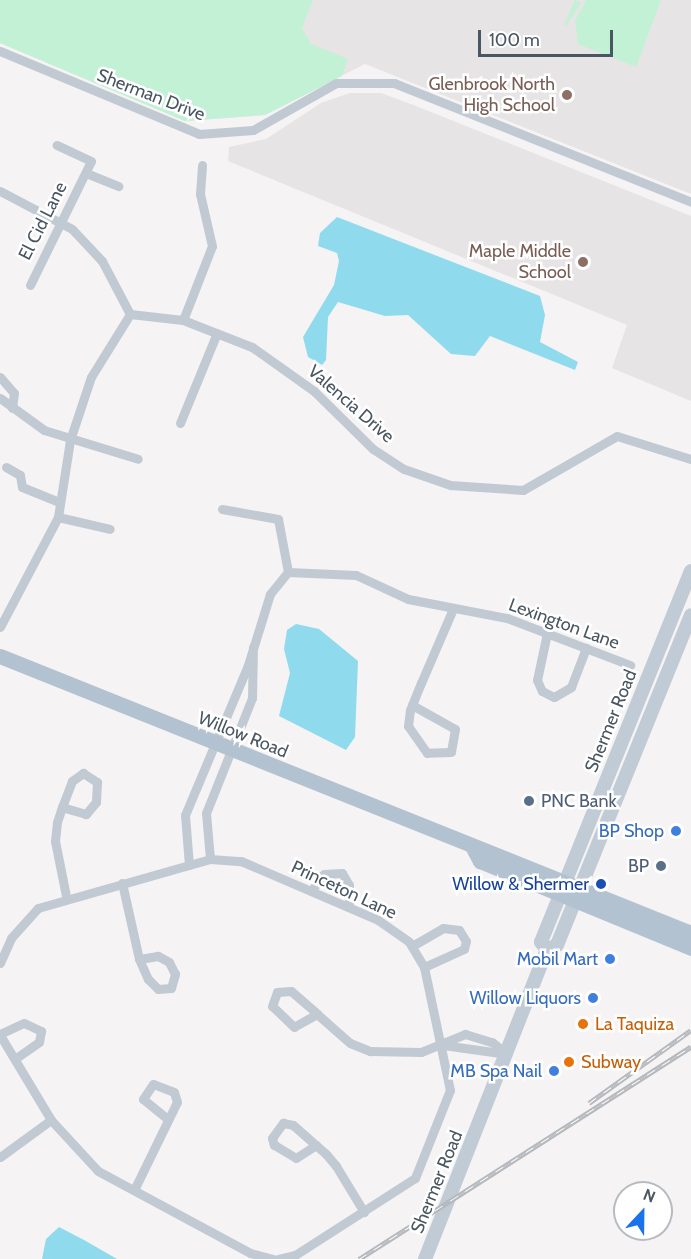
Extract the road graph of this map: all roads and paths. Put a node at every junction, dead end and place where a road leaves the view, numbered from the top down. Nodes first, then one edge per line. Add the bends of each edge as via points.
1 (0, 51) edge
2 (56, 145) dead end
3 (201, 165) dead end
4 (86, 173) junction
5 (117, 186) dead end
6 (0, 190) edge
7 (691, 202) edge
8 (62, 219) junction
9 (30, 285) dead end
10 (130, 315) junction
11 (183, 320) junction
12 (217, 333) junction
13 (0, 377) edge
14 (0, 398) edge
15 (12, 408) junction
16 (180, 423) dead end
17 (70, 440) junction
18 (138, 459) dead end
19 (691, 459) edge
20 (6, 467) dead end
21 (59, 502) junction
22 (222, 509) dead end
23 (58, 517) junction
24 (110, 529) dead end
25 (691, 571) edge
26 (288, 572) junction
27 (452, 611) junction
28 (691, 615) edge
29 (0, 627) edge
30 (547, 633) junction
31 (253, 646) junction
32 (586, 648) junction
33 (0, 656) edge
34 (630, 665) dead end
35 (239, 686) junction
36 (253, 691) junction
37 (412, 705) junction
38 (212, 744) junction
39 (234, 753) junction
40 (62, 807) junction
41 (473, 848) junction
42 (210, 859) junction
43 (189, 865) junction
44 (566, 880) junction
45 (122, 883) junction
46 (581, 887) junction
47 (311, 891) junction
48 (560, 895) junction
49 (66, 896) junction
50 (575, 901) junction
51 (349, 907) junction
52 (691, 933) edge
53 (412, 946) junction
54 (691, 948) edge
55 (547, 950) junction
56 (139, 959) dead end
57 (0, 963) edge
58 (424, 967) junction
59 (317, 1014) junction
60 (0, 1034) edge
61 (443, 1045) junction
62 (507, 1054) junction
63 (15, 1059) junction
64 (168, 1119) dead end
65 (51, 1120) junction
66 (316, 1145) junction
67 (0, 1157) edge
68 (134, 1190) junction
69 (364, 1212) junction
70 (275, 1259) edge
71 (425, 1259) edge

1 - 7 street, Sherman Drive via 199,134 253,130 336,83 394,83
2 - 4 street, El Cid Lane via 91,161
3 - 11 street via 200,194 212,246
4 - 5 street, El Cid Lane
4 - 8 street, El Cid Lane
6 - 8 street
8 - 9 street, El Cid Lane
8 - 10 street via 102,261
10 - 11 street, Valencia Drive
10 - 17 street via 91,377
11 - 12 street, Valencia Drive
12 - 16 street
12 - 19 street, Valencia Drive via 252,346 290,373 373,449 404,469 450,485 523,490 617,436
13 - 15 street via 14,393
14 - 15 street
15 - 17 street
17 - 18 street
17 - 21 street
20 - 21 street via 20,475 22,487
21 - 23 street
22 - 26 street via 278,519
23 - 24 street
23 - 29 street
25 - 44 main road, Shermer Road
26 - 27 street, Lexington Lane via 356,575
26 - 31 street via 270,594
27 - 30 street, Lexington Lane via 507,618
27 - 37 street
28 - 46 main road, Shermer Road
30 - 32 street, Lexington Lane
30 - 32 street via 537,680 542,691 554,697 571,687
31 - 35 street
31 - 36 street
32 - 34 street, Lexington Lane
33 - 38 main road, Willow Road
35 - 36 street
35 - 38 street
36 - 39 street
37 - 37 street via 408,726 421,748 436,755 451,753 455,729
38 - 39 main road, Willow Road
38 - 43 street via 185,815
39 - 41 main road, Willow Road
39 - 42 street via 206,813
40 - 40 street via 86,814 96,802 98,782 83,773 77,777
40 - 49 street via 55,841
41 - 44 main road, Willow Road via 491,849
41 - 48 main road, Willow Road via 480,861
42 - 43 street, Princeton Lane
42 - 47 street, Princeton Lane via 241,861
43 - 45 street, Princeton Lane
44 - 46 main road, Willow Road
44 - 48 main road, Shermer Road
45 - 49 street, Princeton Lane
45 - 56 street
46 - 50 main road, Shermer Road
46 - 52 main road, Willow Road
47 - 51 street, Princeton Lane
47 - 51 street via 324,874 342,873 349,885
48 - 50 main road, Willow Road
48 - 55 main road, Shermer Road via 541,942
49 - 57 street, Princeton Lane via 38,908 11,938
50 - 54 main road, Willow Road
50 - 55 main road, Shermer Road via 557,945
51 - 53 street, Princeton Lane
53 - 58 street, Princeton Lane
53 - 58 street via 443,928 459,930 466,941 464,949
55 - 62 main road, Shermer Road
58 - 61 street, Princeton Lane
59 - 59 street via 291,991 278,992 272,1006 294,1027
59 - 61 street via 350,1043 370,1050 422,1052
60 - 63 street, Princeton Lane
60 - 63 street via 33,1022 41,1030 39,1042
61 - 62 street
61 - 69 street, Princeton Lane via 450,1090 416,1178
62 - 71 main road, Shermer Road
63 - 65 street, Princeton Lane
64 - 68 street
65 - 67 street
65 - 68 street, Princeton Lane via 98,1172
66 - 66 street via 293,1125 283,1123 272,1138 274,1146 296,1158
66 - 69 street via 336,1166
68 - 70 street, Princeton Lane via 250,1253
69 - 70 street, Princeton Lane via 295,1255

